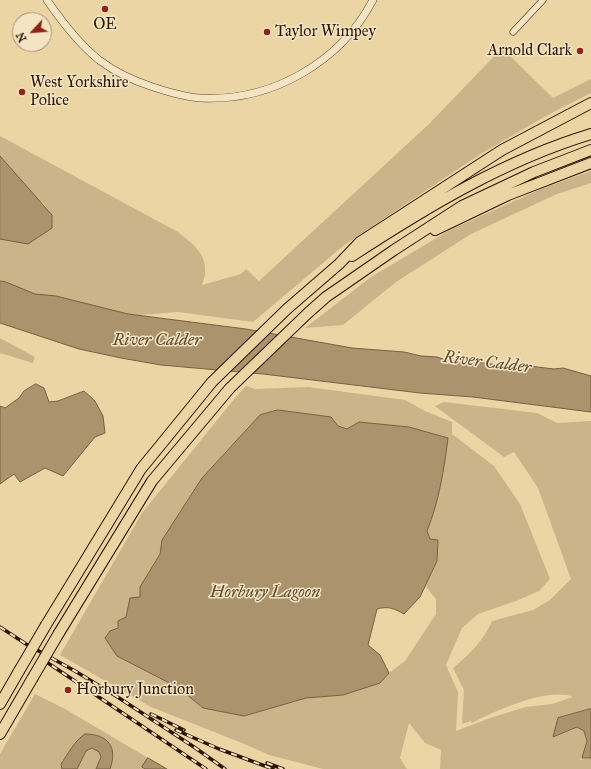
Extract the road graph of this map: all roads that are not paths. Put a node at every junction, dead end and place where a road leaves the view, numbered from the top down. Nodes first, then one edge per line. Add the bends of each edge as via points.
1 (47, 0) edge
2 (373, 0) edge
3 (543, 0) edge
4 (513, 32) dead end
5 (591, 103) edge
6 (591, 134) edge
7 (591, 150) edge
8 (591, 164) edge
9 (394, 250) junction
10 (339, 264) junction
11 (0, 704) edge
12 (0, 734) edge

1 - 2 street via 78,41 99,60 119,73 179,95 218,98 264,90 302,74 344,41
3 - 4 street
5 - 10 highway via 502,150 454,180 360,242
6 - 10 highway via 528,157 454,194
7 - 9 highway via 534,172 462,206
8 - 9 highway via 508,195
9 - 12 highway, bridge via 308,313 230,388 152,481
10 - 11 highway, bridge via 287,309 212,382 141,469

